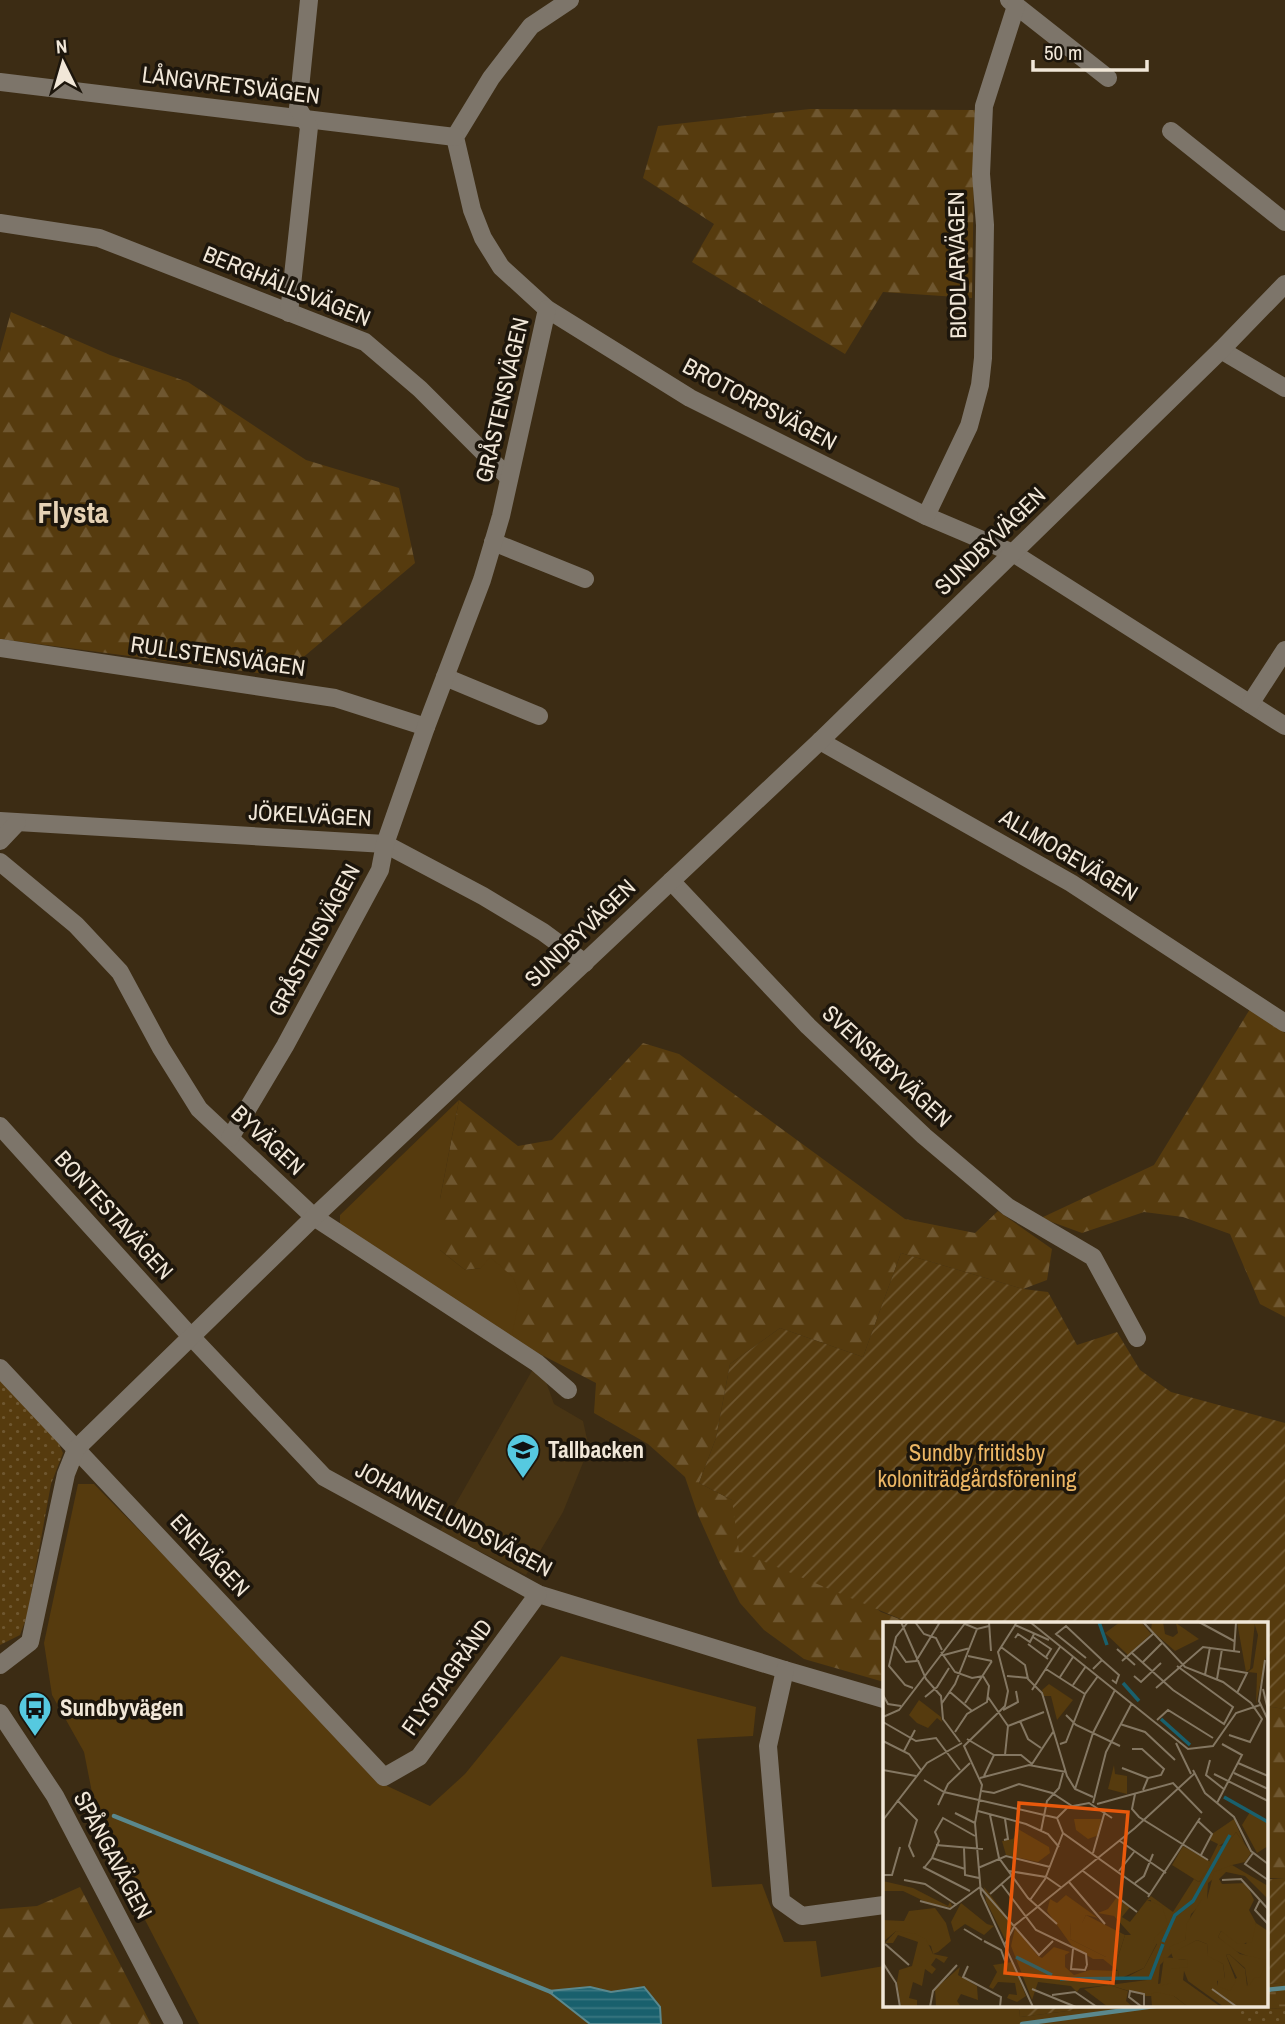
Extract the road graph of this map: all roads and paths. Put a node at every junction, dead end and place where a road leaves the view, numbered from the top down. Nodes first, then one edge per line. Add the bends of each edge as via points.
1 (309, 0) edge
2 (570, 0) edge
3 (1012, 3) edge
4 (1108, 78) dead end
5 (0, 82) edge
6 (304, 118) junction
7 (1171, 131) dead end
8 (455, 137) junction
9 (1285, 222) edge
10 (0, 223) edge
11 (1285, 284) edge
12 (547, 309) junction
13 (289, 313) junction
14 (1221, 350) junction
15 (1285, 388) edge
16 (509, 478) junction
17 (926, 516) junction
18 (493, 542) junction
19 (1013, 553) junction
20 (585, 579) dead end
21 (0, 648) edge
22 (1285, 650) edge
23 (445, 677) junction
24 (1250, 704) junction
25 (539, 716) dead end
26 (1285, 726) edge
27 (426, 727) junction
28 (820, 741) junction
29 (9, 822) edge
30 (0, 841) edge
31 (385, 844) junction
32 (0, 862) edge
33 (671, 881) junction
34 (585, 963) junction
35 (1285, 1023) edge
36 (0, 1125) edge
37 (230, 1138) junction
38 (314, 1217) junction
39 (192, 1338) junction
40 (1138, 1338) dead end
41 (0, 1368) edge
42 (568, 1390) dead end
43 (76, 1449) junction
44 (538, 1594) junction
45 (0, 1665) edge
46 (785, 1671) junction
47 (883, 1699) edge
48 (0, 1713) edge
49 (384, 1777) joint
50 (883, 1905) edge
51 (174, 2024) edge

1 - 6 street via 298,108
2 - 8 street via 531,26 491,78
3 - 4 street
3 - 17 street, BIODLARVÄGEN via 984,106 980,385 969,426
5 - 6 street, LÅNGVRETSVÄGEN
6 - 8 street, LÅNGVRETSVÄGEN
6 - 13 street via 309,127
7 - 9 street
8 - 12 street, BROTORPSVÄGEN via 483,238 501,267
10 - 13 street, BERGHÄLLSVÄGEN via 99,238
11 - 14 street, SUNDBYVÄGEN
12 - 16 street, GRÅSTENSVÄGEN
12 - 17 street, BROTORPSVÄGEN via 690,398
13 - 16 street, BERGHÄLLSVÄGEN via 365,342 420,389
14 - 15 street
14 - 19 street, SUNDBYVÄGEN
16 - 18 street, GRÅSTENSVÄGEN
17 - 19 street, BROTORPSVÄGEN
18 - 20 street
18 - 23 street, GRÅSTENSVÄGEN
19 - 24 street, BROTORPSVÄGEN
19 - 28 street, SUNDBYVÄGEN
21 - 27 street, RULLSTENSVÄGEN via 335,698
22 - 24 street
23 - 25 street
23 - 27 street, GRÅSTENSVÄGEN
24 - 26 street, BROTORPSVÄGEN
27 - 31 street, GRÅSTENSVÄGEN
28 - 33 street, SUNDBYVÄGEN
28 - 35 street, ALLMOGEVÄGEN via 1071,883
29 - 30 street
29 - 31 street, JÖKELVÄGEN
31 - 34 street, JÖKELVÄGEN via 483,896
31 - 37 street, GRÅSTENSVÄGEN via 380,870
32 - 37 street, BYVÄGEN via 76,925 120,972 199,1109
33 - 34 street, SUNDBYVÄGEN
33 - 40 street, SVENSKBYVÄGEN via 808,1026 924,1136 1008,1207 1093,1257
34 - 38 street, SUNDBYVÄGEN
36 - 39 street, BONTESTAVÄGEN
37 - 38 street, BYVÄGEN
38 - 39 street, SUNDBYVÄGEN
38 - 42 street, BYVÄGEN via 537,1363
39 - 43 street, SUNDBYVÄGEN
39 - 44 street, JOHANNELUNDSVÄGEN via 324,1477
41 - 43 street, ENEVÄGEN
43 - 45 street, SUNDBYVÄGEN via 66,1474 30,1642
43 - 49 street, ENEVÄGEN
44 - 46 street, JOHANNELUNDSVÄGEN
44 - 49 street, FLYSTAGRÄND via 419,1756
46 - 47 street, JOHANNELUNDSVÄGEN
46 - 50 street via 768,1746 781,1901 802,1916
48 - 51 street, SPÅNGAVÄGEN via 55,1796

